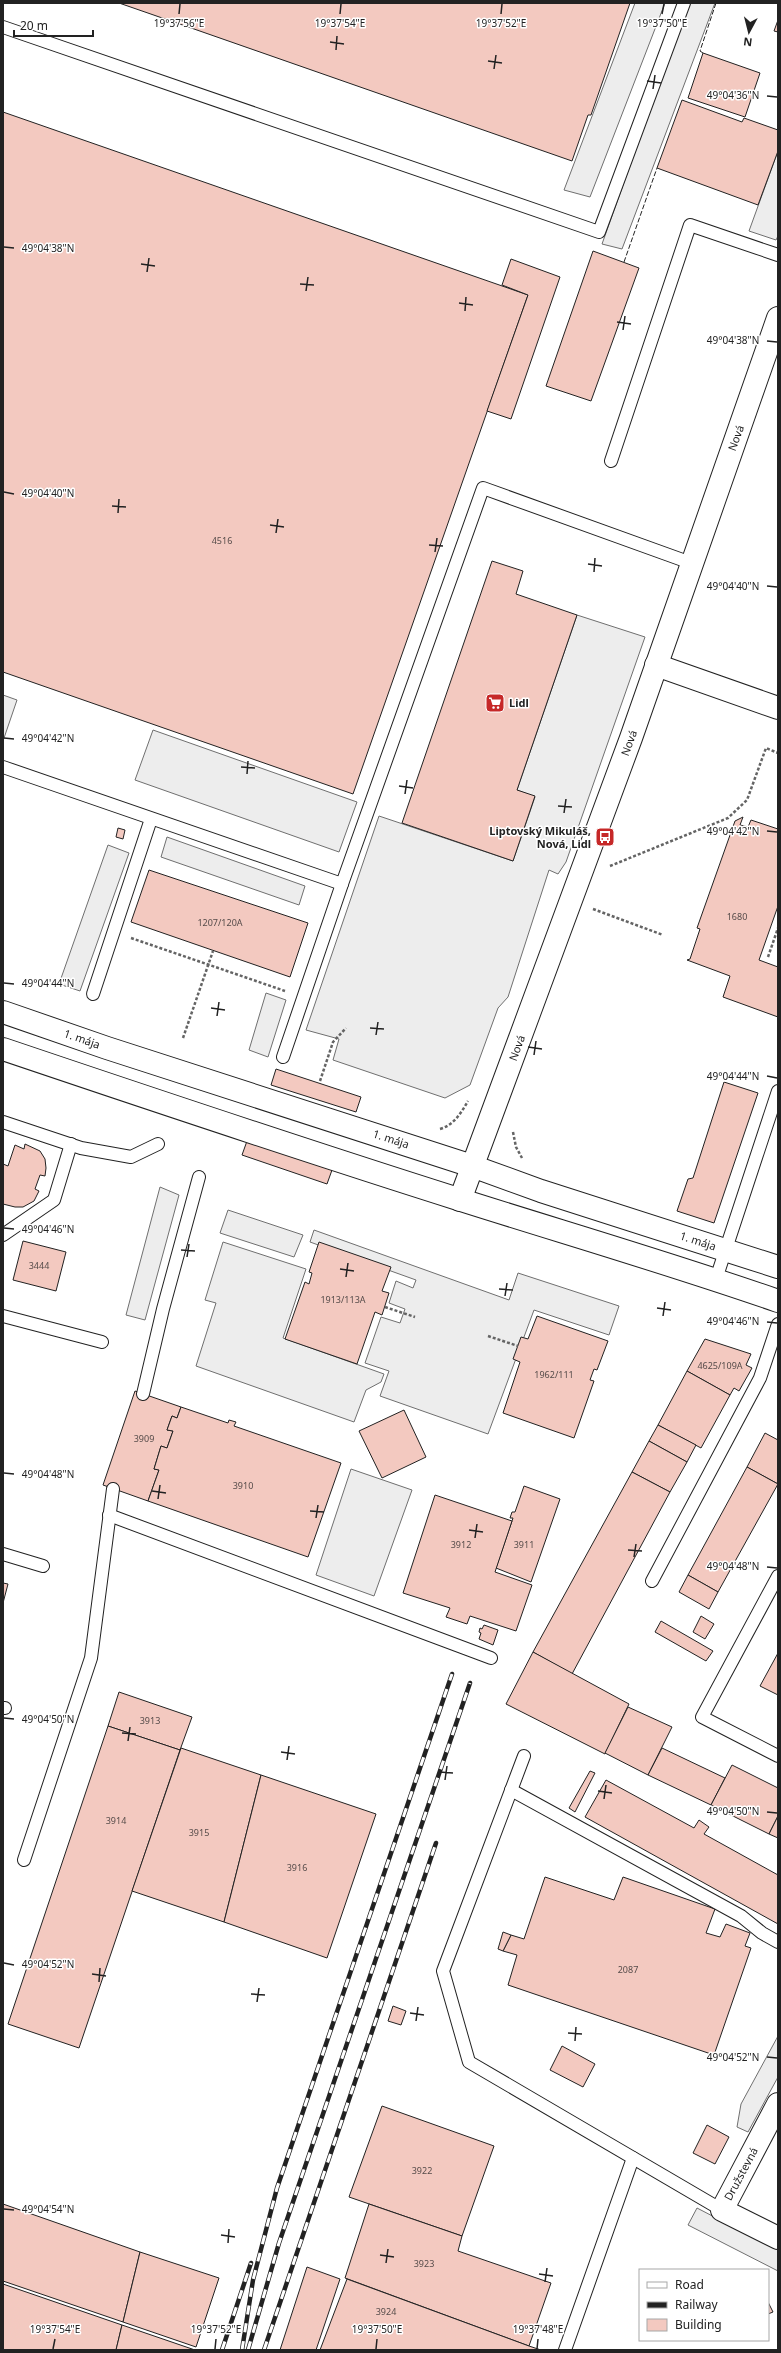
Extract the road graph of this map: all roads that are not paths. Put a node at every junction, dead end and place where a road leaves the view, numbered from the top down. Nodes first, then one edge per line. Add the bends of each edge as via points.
1 (684, 3) edge
2 (3, 27) edge
3 (778, 255) edge
4 (778, 318) edge
5 (770, 369) edge
6 (611, 462) dead end
7 (691, 563) junction
8 (656, 665) junction
9 (778, 708) edge
10 (3, 767) edge
11 (151, 819) junction
12 (342, 884) junction
13 (93, 994) dead end
14 (3, 1012) edge
15 (3, 1049) edge
16 (283, 1057) dead end
17 (778, 1091) edge
18 (3, 1122) edge
19 (70, 1144) junction
20 (158, 1144) dead end
21 (472, 1166) junction
22 (199, 1178) dead end
23 (460, 1200) junction
24 (3, 1234) edge
25 (725, 1250) junction
26 (778, 1267) edge
27 (716, 1279) junction
28 (778, 1301) edge
29 (3, 1316) edge
30 (778, 1324) edge
31 (102, 1342) dead end
32 (143, 1394) dead end
33 (113, 1489) dead end
34 (109, 1515) junction
35 (3, 1554) edge
36 (43, 1566) dead end
37 (778, 1576) edge
38 (652, 1581) dead end
39 (491, 1658) dead end
40 (524, 1756) dead end
41 (778, 1756) edge
42 (511, 1790) junction
43 (24, 1860) dead end
44 (778, 1942) edge
45 (778, 2104) edge
46 (633, 2158) junction
47 (722, 2210) junction
48 (778, 2238) edge
49 (565, 2350) edge

1 - 2 lane via 599,232
3 - 6 lane via 690,225
4 - 5 main road, Nová
5 - 7 main road, Nová
7 - 8 main road, Nová
7 - 12 lane via 483,488
8 - 9 main road
8 - 21 main road, Nová
10 - 11 lane
11 - 12 lane
11 - 13 lane
12 - 16 lane
14 - 21 main road, 1. mája
15 - 23 main road
17 - 25 lane
18 - 19 lane
19 - 20 lane via 131,1157
19 - 24 lane via 54,1200
21 - 23 main road, Nová
21 - 25 main road, 1. mája
22 - 32 lane
23 - 27 main road
25 - 26 main road, 1. mája
25 - 27 lane
27 - 28 main road
29 - 31 lane
30 - 38 lane via 760,1378
33 - 34 lane
34 - 39 lane
34 - 43 lane via 91,1658
35 - 36 lane
37 - 41 lane via 702,1717
40 - 42 lane
42 - 44 lane via 742,1916 762,1933
42 - 46 lane via 443,1971 469,2062
45 - 47 main road, Družstevná
46 - 47 lane
46 - 49 lane
47 - 48 main road, Družstevná

